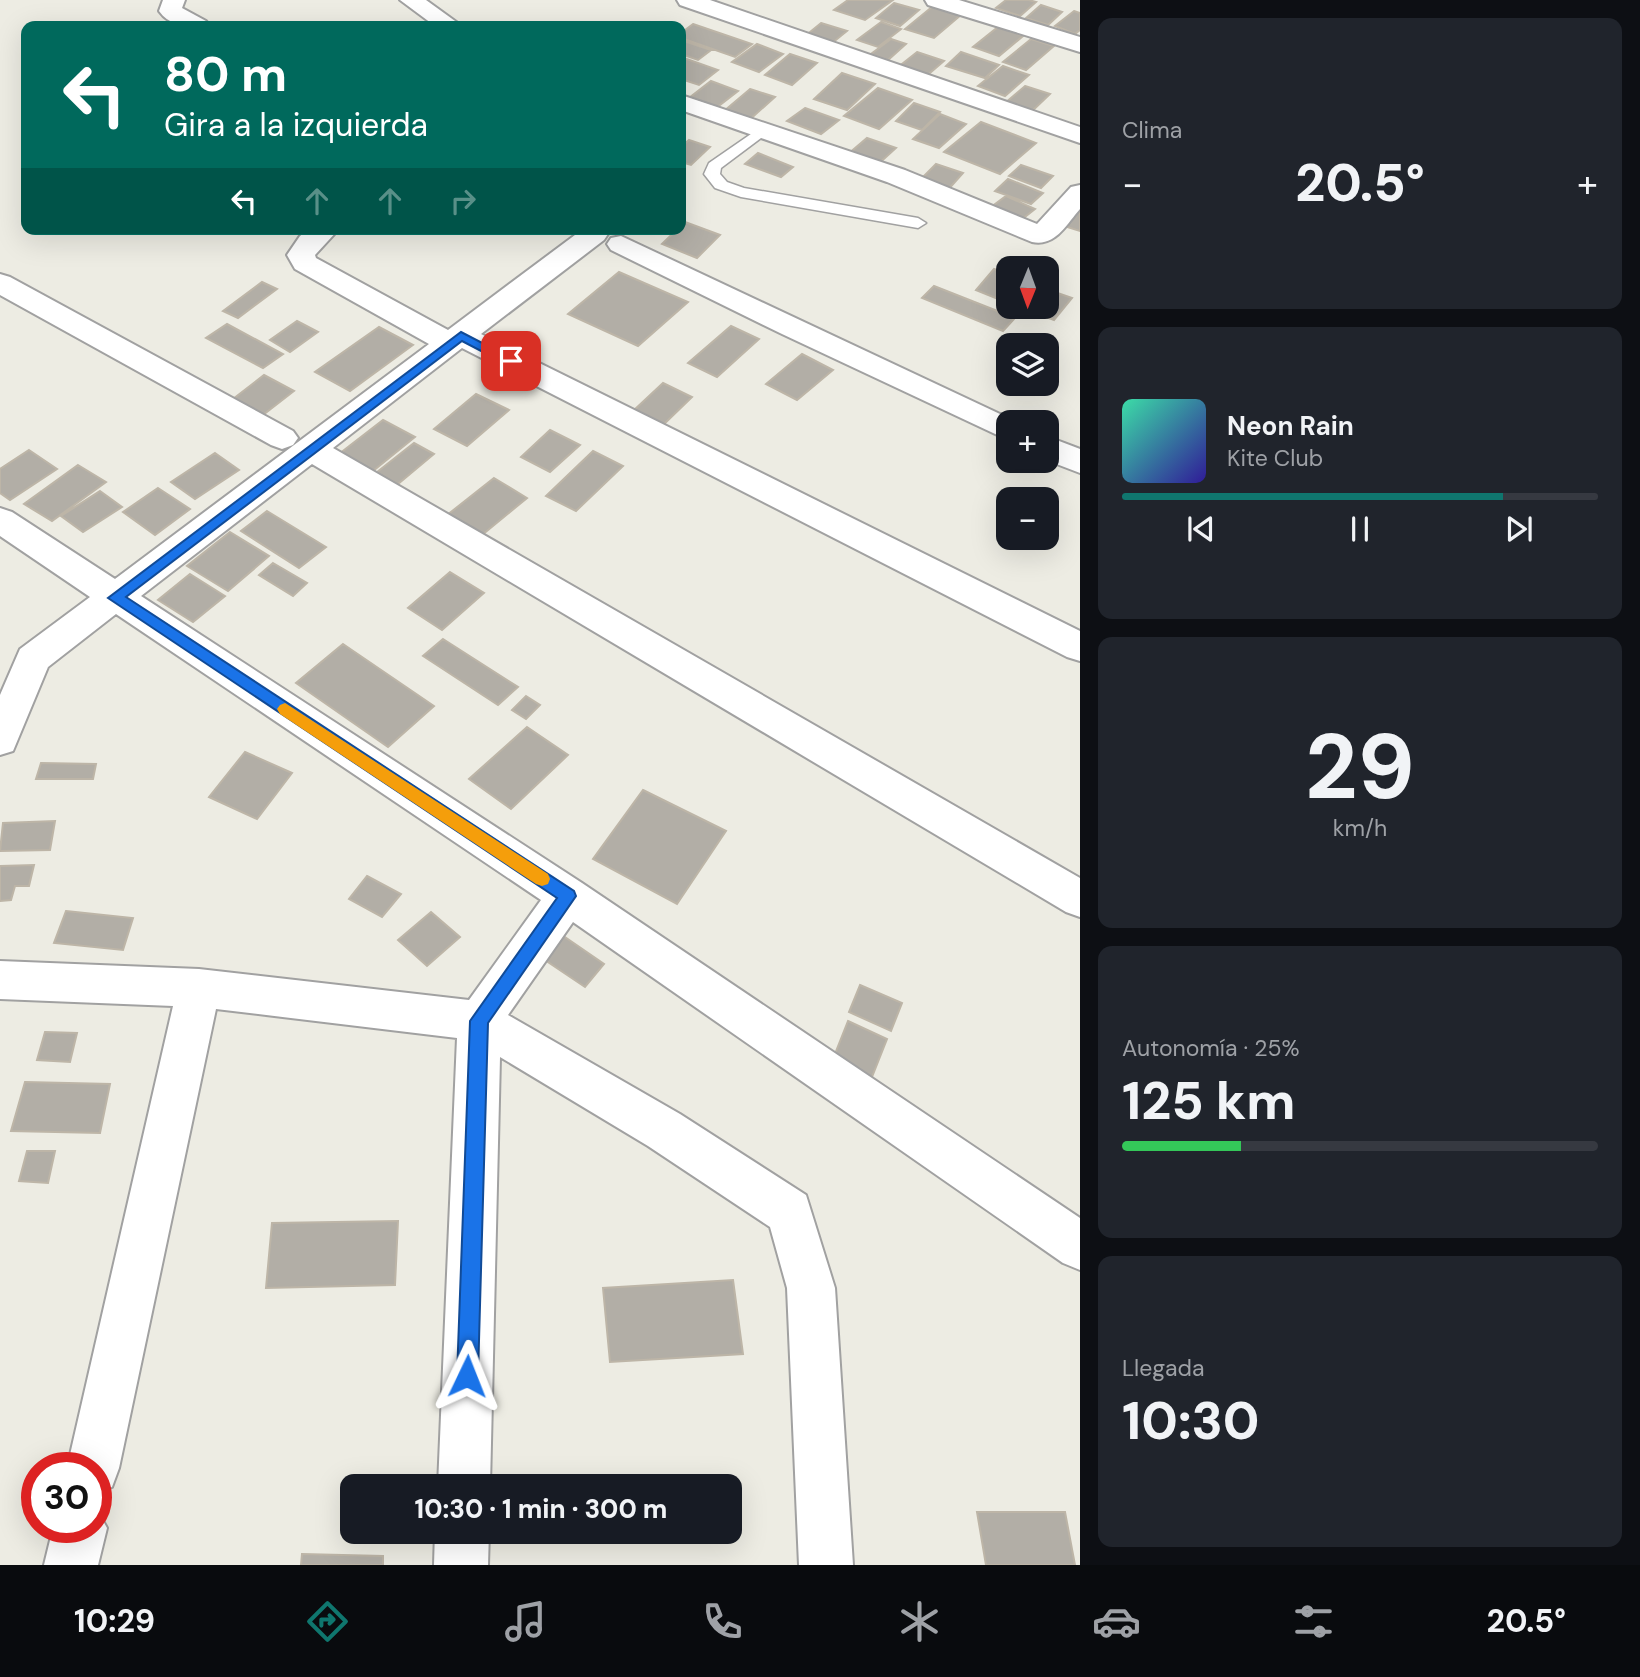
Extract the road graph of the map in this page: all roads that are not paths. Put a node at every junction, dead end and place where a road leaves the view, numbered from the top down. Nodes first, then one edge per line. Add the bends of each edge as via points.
1 (174, 0) edge
2 (411, 0) edge
3 (936, 0) edge
4 (693, 6) edge
5 (189, 21) edge
6 (442, 21) edge
7 (1080, 45) edge
8 (686, 104) edge
9 (764, 129) junction
10 (1080, 135) edge
11 (1080, 193) edge
12 (918, 223) dead end
13 (319, 235) edge
14 (0, 283) edge
15 (455, 340) junction
16 (996, 424) edge
17 (296, 444) junction
18 (1059, 453) edge
19 (1080, 462) edge
20 (0, 520) edge
21 (116, 598) junction
22 (1080, 648) edge
23 (0, 740) edge
24 (568, 896) junction
25 (1080, 899) edge
26 (0, 980) edge
27 (199, 988) junction
28 (479, 1021) junction
29 (1080, 1246) edge
30 (97, 1452) edge
31 (464, 1474) edge
32 (76, 1543) edge
33 (462, 1544) edge
34 (71, 1565) edge
35 (461, 1565) edge
36 (826, 1565) edge

1 - 5 street via 170,11
2 - 6 street
3 - 7 street
4 - 10 street
8 - 9 street
9 - 11 street via 896,176 1042,236
9 - 12 lane via 715,166 712,174 721,186
13 - 15 street via 301,255 305,263
14 - 17 street
15 - 16 street via 608,239
15 - 17 street
15 - 22 street
17 - 21 street
17 - 25 street
18 - 19 street
20 - 21 street
21 - 23 street via 33,659
21 - 24 street
24 - 28 street
24 - 29 street
26 - 27 street
27 - 28 street
27 - 30 street
28 - 31 street
28 - 36 street via 664,1130 789,1212 811,1288
32 - 34 street
33 - 35 street

